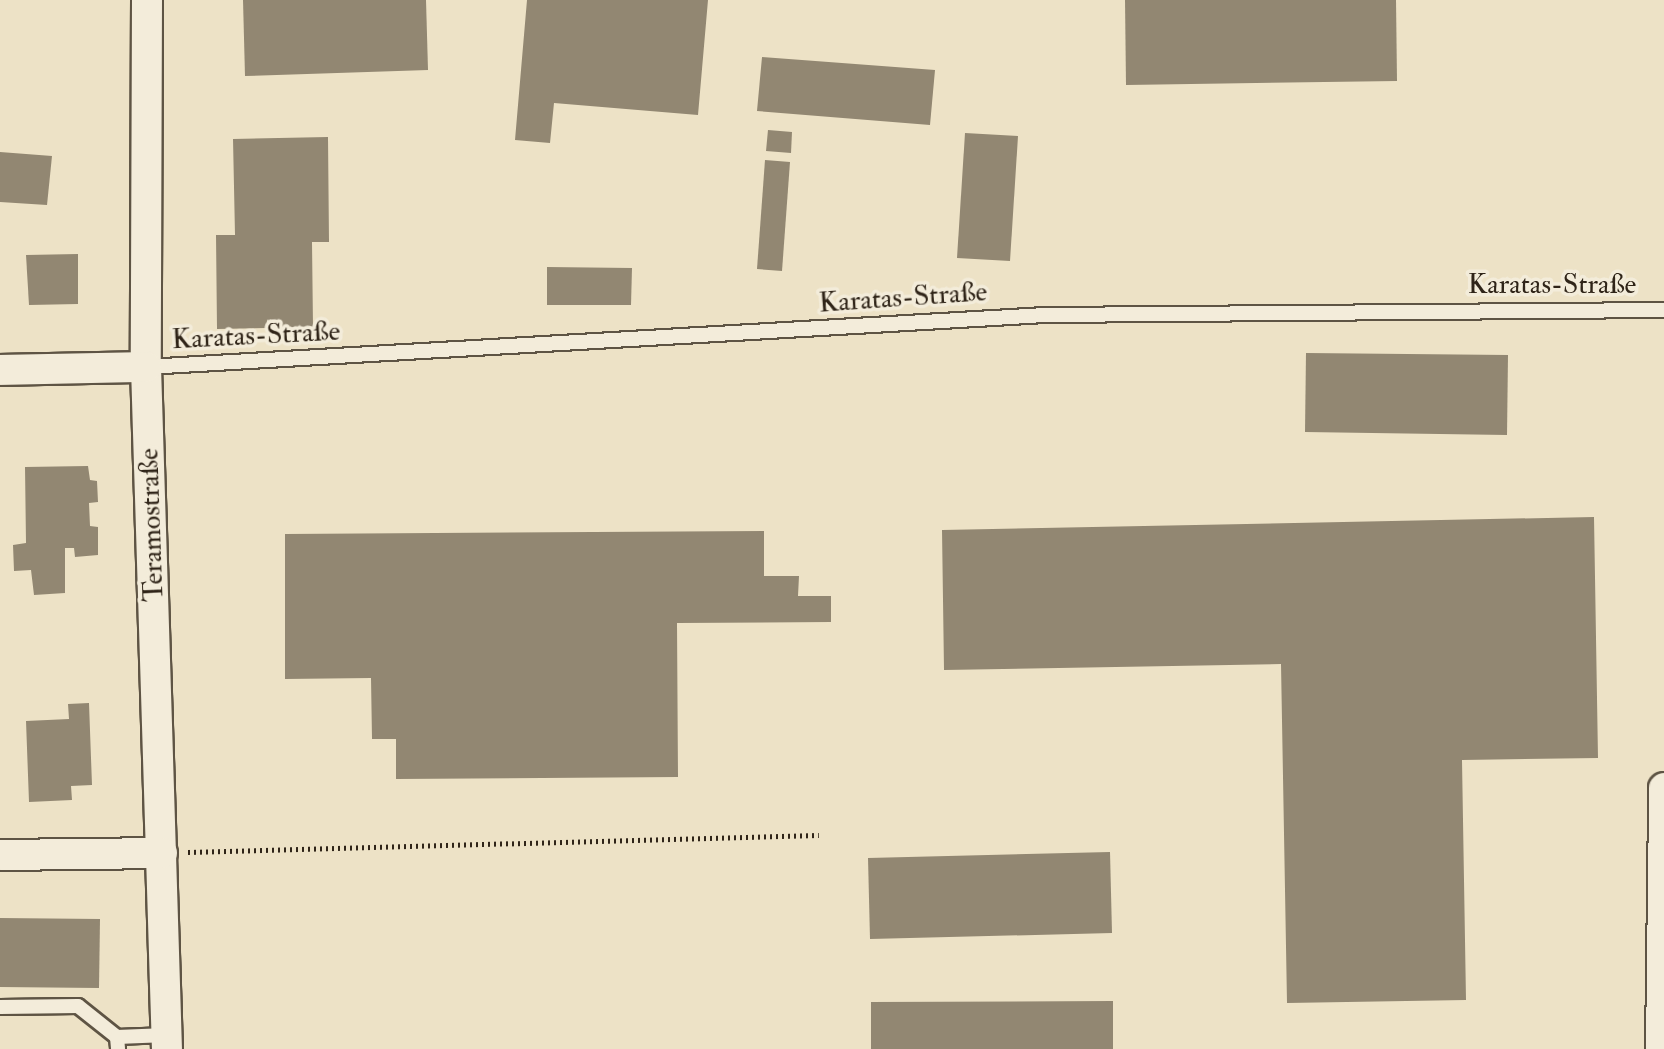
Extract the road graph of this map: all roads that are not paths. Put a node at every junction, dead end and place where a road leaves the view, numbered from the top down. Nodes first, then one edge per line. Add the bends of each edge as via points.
1 (147, 0) edge
2 (1664, 310) edge
3 (146, 367) junction
4 (0, 370) edge
5 (1664, 788) edge
6 (1663, 837) edge
7 (162, 853) junction
8 (0, 855) edge
9 (0, 1007) edge
10 (167, 1042) edge
11 (118, 1043) edge
12 (1661, 1049) edge

1 - 3 street, Teramostraße
2 - 3 lane, Karatas-Straße via 1044,315
3 - 4 street
3 - 7 street, Teramostraße
5 - 6 street
6 - 12 street
7 - 8 street
7 - 10 street, Teramostraße
9 - 11 lane via 78,1006
10 - 11 lane

